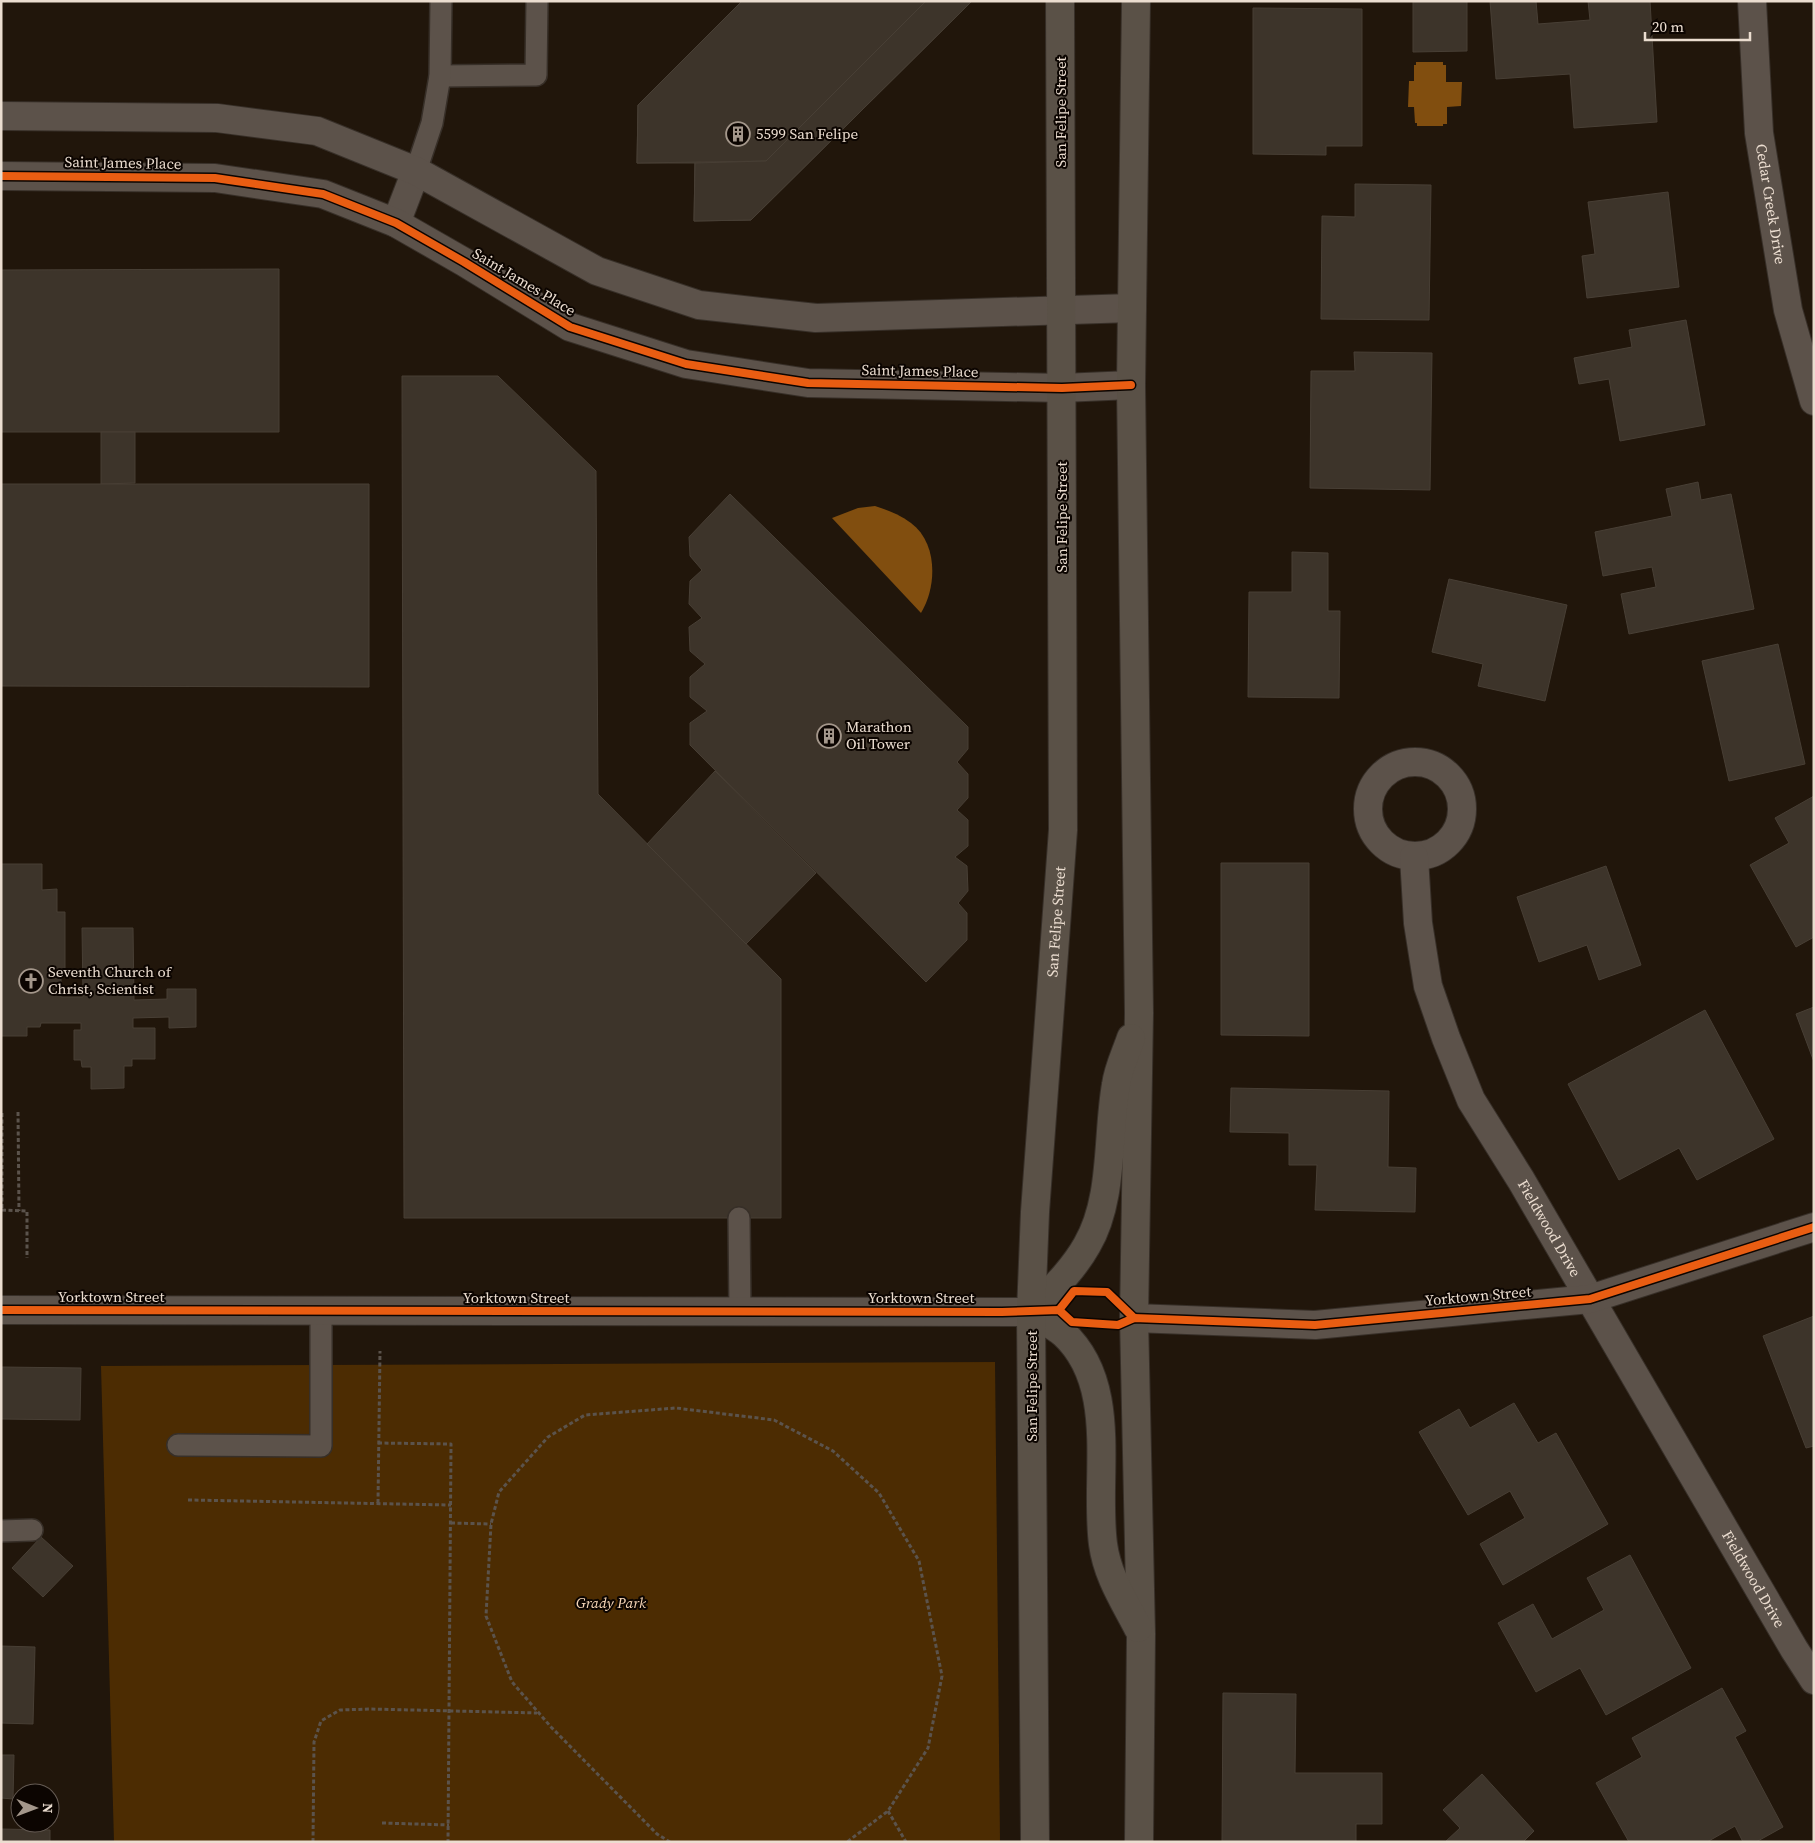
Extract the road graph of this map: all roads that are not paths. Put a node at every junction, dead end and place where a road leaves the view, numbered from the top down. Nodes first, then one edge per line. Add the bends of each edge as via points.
1 (441, 1) edge
2 (537, 1) edge
3 (1060, 1) edge
4 (1136, 1) edge
5 (1752, 1) edge
6 (440, 76) junction
7 (1, 116) edge
8 (416, 172) junction
9 (1, 176) edge
10 (396, 223) junction
11 (1132, 308) junction
12 (1062, 309) junction
13 (1131, 385) junction
14 (1062, 388) junction
15 (1814, 401) edge
16 (1414, 857) dead end
17 (1139, 1013) junction
18 (739, 1218) dead end
19 (1814, 1227) edge
20 (1590, 1299) junction
21 (1, 1310) edge
22 (321, 1311) junction
23 (740, 1311) junction
24 (1031, 1312) junction
25 (1134, 1318) junction
26 (178, 1445) dead end
27 (32, 1530) dead end
28 (1, 1531) edge
29 (1141, 1634) junction
30 (1814, 1680) edge
31 (1035, 1842) edge
32 (1138, 1842) edge

1 - 6 lane
2 - 6 lane via 536,75
3 - 12 main road, San Felipe Street
4 - 11 main road
5 - 15 street, Cedar Creek Drive via 1759,133 1788,310
6 - 8 lane via 432,123
7 - 8 street via 217,118 308,130
8 - 10 street
8 - 12 street via 597,271 699,305 816,318
9 - 10 street, Saint James Place via 215,178 323,194
10 - 14 street, Saint James Place via 570,327 686,364 808,383
11 - 12 street
11 - 13 main road
12 - 14 main road, San Felipe Street
13 - 14 street, Saint James Place
13 - 17 main road
14 - 24 main road, San Felipe Street via 1063,830 1035,1212
16 - 20 street, Fieldwood Drive via 1418,923 1428,986 1467,1092
17 - 24 main road via 1116,1084 1108,1173 1100,1213 1088,1244 1061,1281
17 - 25 main road
18 - 23 lane
19 - 20 street, Yorktown Street
20 - 25 street, Yorktown Street via 1315,1325
20 - 30 street, Fieldwood Drive
21 - 22 street, Yorktown Street
22 - 23 street, Yorktown Street
22 - 26 lane via 320,1446
23 - 24 street, Yorktown Street
24 - 29 main road via 1063,1333 1082,1357 1094,1381 1100,1411 1103,1545 1111,1575
24 - 31 main road, San Felipe Street
25 - 29 main road
27 - 28 lane
29 - 32 main road

